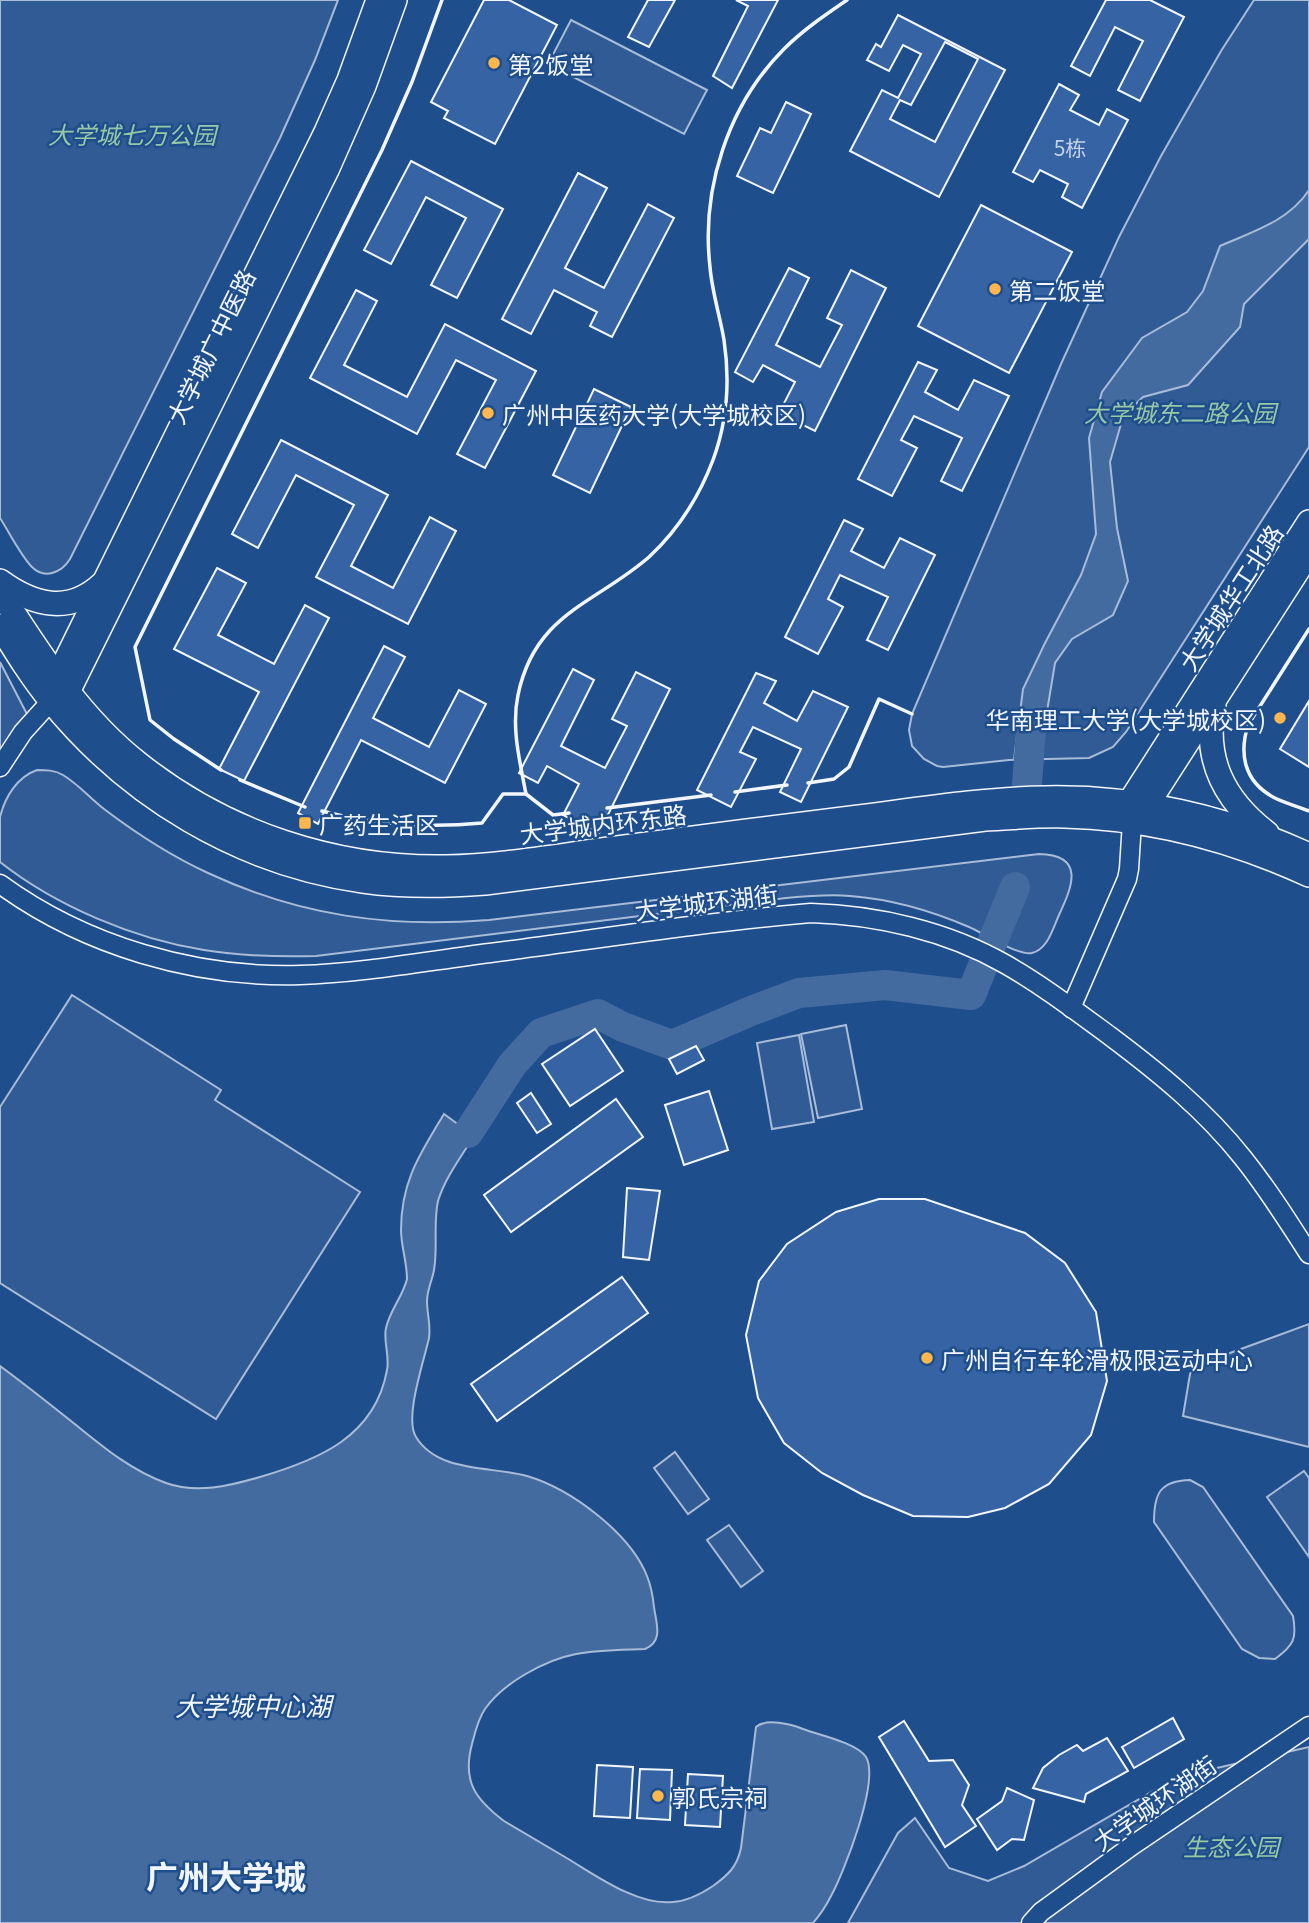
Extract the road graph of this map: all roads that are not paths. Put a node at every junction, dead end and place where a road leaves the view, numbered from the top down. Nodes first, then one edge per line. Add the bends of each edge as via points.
1 (378, 0) edge
2 (395, 0) edge
3 (1309, 522) edge
4 (1309, 553) edge
5 (0, 581) edge
6 (104, 582) junction
7 (0, 592) edge
8 (0, 626) edge
9 (59, 691) junction
10 (1215, 699) junction
11 (0, 767) edge
12 (1136, 810) junction
13 (1281, 843) junction
14 (1309, 855) edge
15 (1309, 875) edge
16 (0, 884) edge
17 (1071, 1008) junction
18 (1309, 1254) edge
19 (1309, 1726) edge
20 (1031, 1923) edge

1 - 6 main road, 大学城广中医路 via 321,143
2 - 9 main road, 大学城广中医路 via 327,170
3 - 12 main road, 大学城华工北路
4 - 10 main road, 大学城华工北路
5 - 6 main road via 48,604 75,601
6 - 9 main road, 大学城广中医路
7 - 9 main road, 大学城内环东路
8 - 9 main road, 大学城内环东路 via 31,674
9 - 11 street, 大学城广中医路
9 - 12 main road, 大学城内环东路 via 74,727 125,777 171,810 251,851 362,881 448,886 485,883 985,819
10 - 12 main road, 大学城华工北路
10 - 13 main road via 1211,751 1223,786 1247,815
12 - 13 main road, 大学城内环东路 via 1213,820
12 - 15 main road, 大学城内环东路
12 - 17 street via 1127,879
13 - 14 main road, 大学城内环东路
16 - 17 street, 大学城环湖街 via 70,925 125,948 190,966 255,974 357,970 811,913 845,914 877,919 974,949
17 - 18 street, 大学城环湖街 via 1152,1068 1214,1124 1264,1185
19 - 20 street, 大学城环湖街 via 1133,1845

